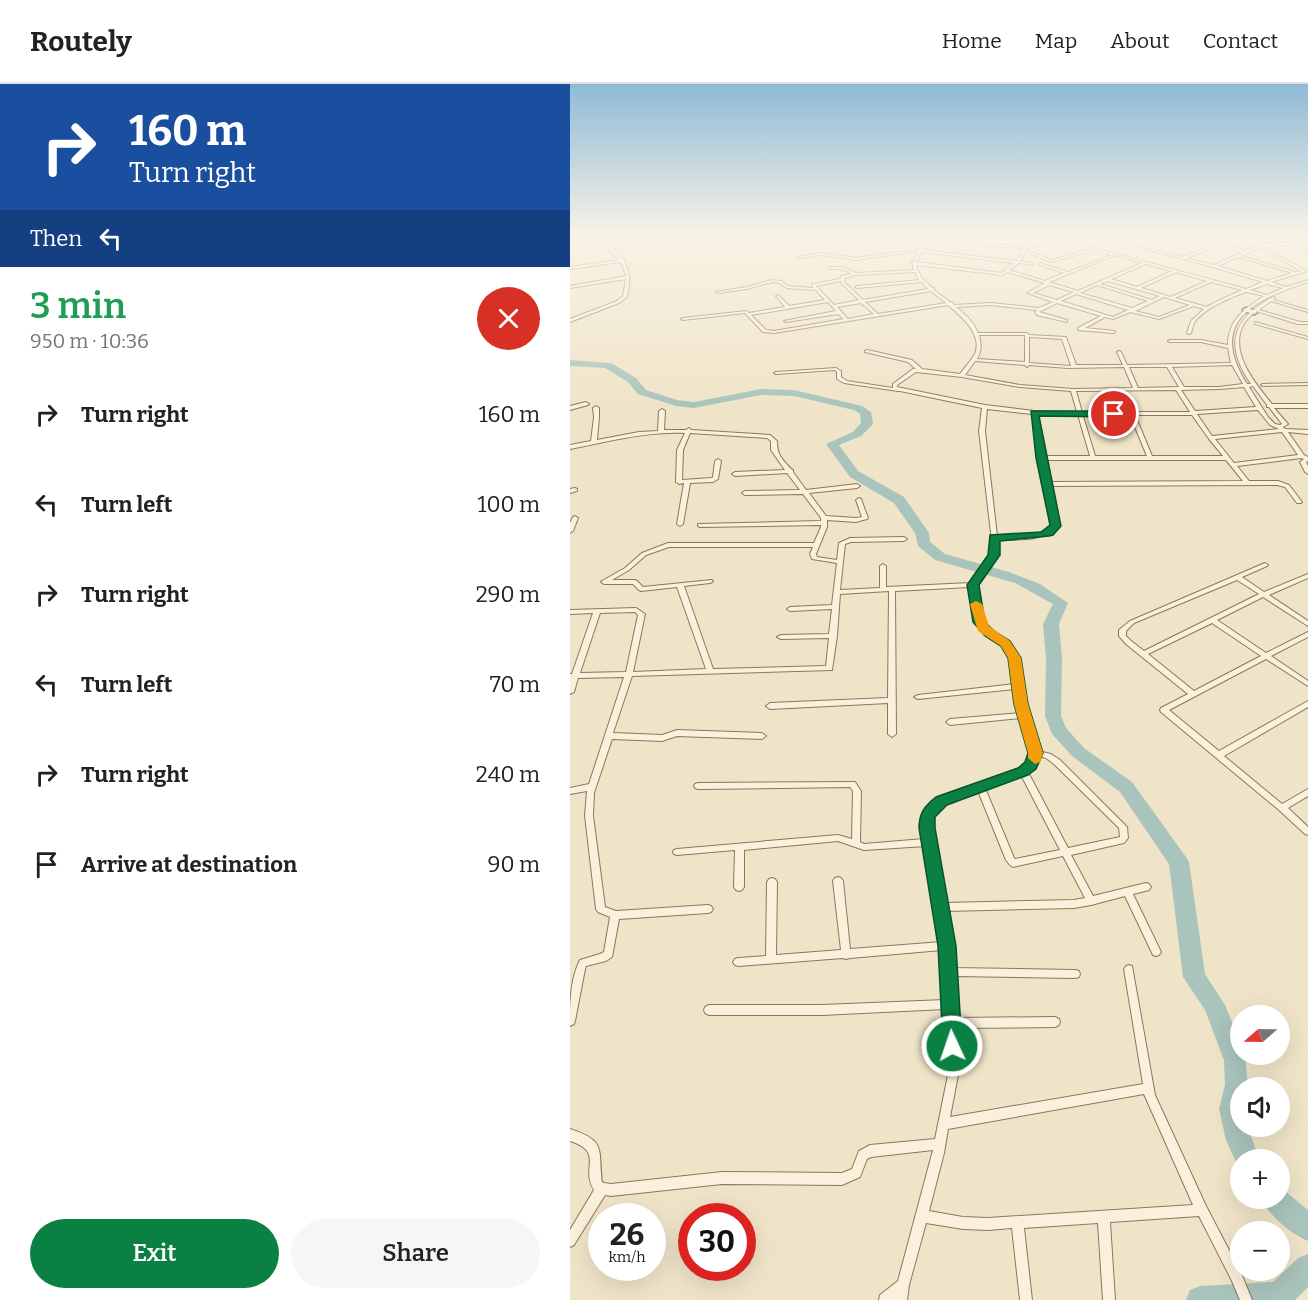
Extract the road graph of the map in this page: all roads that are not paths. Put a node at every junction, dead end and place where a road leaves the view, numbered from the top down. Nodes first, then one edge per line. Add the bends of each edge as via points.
1 (624, 294) edge
2 (821, 294) edge
3 (855, 294) edge
4 (905, 294) edge
5 (939, 294) edge
6 (1034, 294) edge
7 (1073, 294) edge
8 (1082, 294) edge
9 (1128, 294) edge
10 (1157, 294) edge
11 (1182, 294) edge
12 (1240, 294) edge
13 (1255, 294) edge
14 (1276, 294) edge
15 (1281, 294) edge
16 (778, 296) dead end
17 (1164, 296) junction
18 (1172, 298) junction
19 (1269, 298) junction
20 (828, 301) junction
21 (862, 301) junction
22 (1152, 301) junction
23 (1056, 302) junction
24 (953, 305) junction
25 (1195, 305) junction
26 (834, 306) junction
27 (788, 307) junction
28 (776, 309) junction
29 (1040, 309) junction
30 (1208, 309) junction
31 (1132, 310) junction
32 (1307, 310) edge
33 (1252, 311) junction
34 (840, 312) junction
35 (749, 314) junction
36 (877, 315) junction
37 (1103, 316) junction
38 (683, 319) dead end
39 (847, 320) junction
40 (570, 321) edge
41 (786, 321) junction
42 (1065, 321) dead end
43 (1257, 323) dead end
44 (1308, 323) edge
45 (794, 329) junction
46 (1113, 332) dead end
47 (1189, 333) dead end
48 (976, 334) junction
49 (1029, 336) junction
50 (1308, 338) edge
51 (1170, 341) dead end
52 (1229, 347) junction
53 (867, 351) dead end
54 (1119, 352) dead end
55 (975, 360) junction
56 (1232, 364) junction
57 (1028, 366) junction
58 (1169, 366) junction
59 (1074, 367) junction
60 (1126, 367) junction
61 (920, 370) junction
62 (776, 373) dead end
63 (962, 376) junction
64 (1253, 385) junction
65 (1263, 385) dead end
66 (1307, 385) edge
67 (1244, 386) junction
68 (1136, 388) junction
69 (1180, 388) junction
70 (898, 390) junction
71 (1073, 390) junction
72 (586, 404) dead end
73 (985, 406) junction
74 (1269, 406) junction
75 (1308, 406) edge
76 (570, 408) edge
77 (596, 408) dead end
78 (1261, 408) junction
79 (662, 411) dead end
80 (1034, 413) junction
81 (1194, 413) junction
82 (1080, 414) junction
83 (1132, 414) junction
84 (1281, 428) junction
85 (689, 430) junction
86 (661, 432) junction
87 (1308, 432) edge
88 (1211, 438) junction
89 (594, 443) junction
90 (570, 447) edge
91 (1041, 458) junction
92 (1093, 458) junction
93 (1150, 458) junction
94 (1227, 458) junction
95 (1306, 458) edge
96 (718, 461) dead end
97 (1232, 465) junction
98 (791, 471) junction
99 (1308, 472) edge
100 (735, 474) dead end
101 (687, 482) junction
102 (1046, 484) junction
103 (1248, 484) junction
104 (857, 486) dead end
105 (806, 492) junction
106 (745, 494) dead end
107 (859, 500) dead end
108 (1299, 502) dead end
109 (575, 518) dead end
110 (824, 521) junction
111 (680, 524) dead end
112 (700, 525) dead end
113 (570, 531) edge
114 (994, 538) junction
115 (904, 539) dead end
116 (816, 545) junction
117 (840, 562) junction
118 (1265, 565) dead end
119 (882, 566) dead end
120 (1308, 576) edge
121 (1237, 577) junction
122 (710, 581) dead end
123 (974, 583) junction
124 (680, 585) junction
125 (892, 589) junction
126 (884, 590) junction
127 (837, 592) junction
128 (1263, 595) junction
129 (836, 607) junction
130 (790, 609) dead end
131 (597, 611) junction
132 (570, 612) edge
133 (1212, 620) junction
134 (1308, 624) edge
135 (1308, 634) edge
136 (833, 636) junction
137 (781, 637) dead end
138 (1143, 654) junction
139 (1266, 655) junction
140 (710, 670) junction
141 (629, 674) junction
142 (573, 676) edge
143 (1308, 684) edge
144 (1018, 686) junction
145 (570, 692) edge
146 (1193, 694) junction
147 (918, 697) dead end
148 (892, 700) junction
149 (1308, 704) edge
150 (770, 706) dead end
151 (1023, 715) junction
152 (950, 722) dead end
153 (892, 734) dead end
154 (608, 736) junction
155 (762, 736) dead end
156 (1035, 753) junction
157 (1219, 755) junction
158 (1023, 771) junction
159 (980, 785) junction
160 (698, 786) dead end
161 (591, 787) junction
162 (570, 791) edge
163 (1308, 792) edge
164 (1282, 808) junction
165 (1308, 832) edge
166 (929, 842) junction
167 (856, 845) junction
168 (740, 847) junction
169 (677, 852) dead end
170 (1066, 853) junction
171 (838, 881) dead end
172 (772, 882) dead end
173 (739, 887) dead end
174 (1146, 887) dead end
175 (1128, 892) junction
176 (1091, 901) junction
177 (940, 907) junction
178 (708, 909) dead end
179 (615, 915) junction
180 (947, 946) junction
181 (1156, 952) dead end
182 (846, 955) junction
183 (771, 960) junction
184 (738, 962) dead end
185 (1129, 969) dead end
186 (948, 972) junction
187 (1075, 974) dead end
188 (950, 1004) junction
189 (571, 1005) edge
190 (710, 1010) dead end
191 (570, 1021) edge
192 (1055, 1022) dead end
193 (951, 1023) junction
194 (1148, 1088) junction
195 (943, 1124) junction
196 (570, 1135) edge
197 (939, 1144) junction
198 (602, 1189) junction
199 (1202, 1210) junction
200 (922, 1216) junction
201 (1104, 1216) junction
202 (1017, 1222) junction
203 (570, 1241) edge
204 (903, 1285) junction
205 (885, 1300) edge
206 (901, 1300) edge
207 (1026, 1300) edge
208 (1109, 1300) edge
209 (1246, 1300) edge

1 - 40 street via 623,300
2 - 20 street
3 - 21 street
4 - 21 street
5 - 24 street
6 - 23 street
7 - 23 street
8 - 31 street
9 - 22 street
10 - 17 street
11 - 18 street
12 - 30 street
13 - 19 street
14 - 19 street
15 - 19 street
16 - 27 street
17 - 18 street
17 - 22 street
18 - 25 street
19 - 32 street
19 - 33 street
19 - 33 street
20 - 26 street
20 - 27 street
21 - 26 street
21 - 36 street
22 - 31 street
23 - 29 street
23 - 37 street
24 - 29 street
24 - 36 street
24 - 48 street
25 - 30 street
25 - 31 street via 1159,318
26 - 34 street
27 - 28 street
28 - 35 street
28 - 41 street
29 - 42 street via 1039,314
30 - 47 street via 1191,322
31 - 37 street via 1115,318
33 - 44 street
33 - 52 street via 1231,327
33 - 64 street via 1239,328 1236,342 1239,362
34 - 39 street
34 - 41 street
35 - 38 street via 745,311
35 - 45 street via 769,333
36 - 39 street
37 - 46 street via 1080,329
39 - 45 street
41 - 45 street
43 - 50 street
48 - 49 street
48 - 55 street via 979,348
49 - 57 street
49 - 59 street via 1064,338
51 - 52 street via 1201,341
52 - 56 street
53 - 61 street via 910,361
54 - 60 street
55 - 57 street
55 - 63 street
56 - 58 street
56 - 67 street
57 - 59 street
58 - 60 street
58 - 69 street
59 - 60 street
60 - 68 street
61 - 63 street
61 - 70 street via 911,372 896,385
62 - 70 street via 836,369 839,378 846,382
63 - 71 street
64 - 67 street
64 - 74 street
65 - 66 street
67 - 69 street
67 - 78 street
68 - 69 street
68 - 71 street
69 - 81 street
70 - 73 street
71 - 82 street
72 - 76 street
73 - 80 street
73 - 114 street via 982,431
74 - 75 street
74 - 84 street via 1285,424
77 - 89 street
78 - 81 street
78 - 84 street via 1272,424
79 - 86 street
80 - 82 street
80 - 91 street
81 - 83 street
81 - 88 street
82 - 83 street
82 - 92 street
83 - 93 street
84 - 87 street
84 - 88 street
84 - 95 street
85 - 86 street
85 - 98 street via 768,436
85 - 101 street via 681,447 678,481
86 - 89 street
88 - 94 street
89 - 90 street
91 - 92 street
91 - 102 street
92 - 93 street
93 - 94 street
94 - 97 street
95 - 97 street
95 - 99 street via 1303,462
96 - 101 street via 716,479
97 - 103 street
98 - 100 street
98 - 105 street
101 - 111 street
102 - 103 street
102 - 114 street via 1053,530 1041,535
103 - 108 street via 1281,483
104 - 105 street
105 - 106 street
105 - 110 street
107 - 110 street via 865,518
109 - 113 street
110 - 112 street
110 - 116 street
114 - 123 street via 994,555
115 - 117 street via 844,540
116 - 117 street via 814,558
116 - 124 street via 668,545 646,552 604,582 635,582 641,589
117 - 127 street
118 - 121 street
119 - 126 street
120 - 128 street
121 - 128 street
121 - 138 street via 1126,626 1123,636
122 - 124 street
123 - 125 street
123 - 144 street via 979,622 1012,651
124 - 140 street
125 - 126 street
125 - 148 street
126 - 127 street
127 - 129 street
128 - 133 street
128 - 134 street
129 - 130 street
129 - 136 street
131 - 132 street
131 - 141 street via 636,610 642,614
131 - 142 street
133 - 138 street
133 - 139 street
135 - 139 street
136 - 137 street
136 - 140 street via 828,668
138 - 146 street
139 - 143 street
139 - 146 street
140 - 141 street
141 - 142 street
141 - 154 street
142 - 145 street
144 - 147 street
144 - 151 street
146 - 157 street via 1164,710
148 - 150 street
148 - 153 street
149 - 157 street
151 - 152 street
151 - 156 street
154 - 155 street
154 - 161 street
156 - 158 street via 1031,765
156 - 170 street via 1057,762 1123,827 1121,841
157 - 164 street
158 - 159 street
158 - 170 street
159 - 166 street via 933,807 927,817
159 - 170 street via 1010,860 1018,863
160 - 167 street via 852,784 857,791
161 - 162 street
161 - 179 street via 589,816 601,909
163 - 164 street
164 - 165 street
166 - 167 street
166 - 177 street
167 - 168 street via 838,838
168 - 169 street
168 - 173 street
170 - 176 street
171 - 182 street
172 - 183 street
174 - 175 street
175 - 176 street
175 - 181 street
176 - 177 street
177 - 180 street
178 - 179 street
179 - 189 street via 609,954 583,963
180 - 182 street
180 - 186 street
182 - 183 street
183 - 184 street
185 - 194 street
186 - 187 street
186 - 188 street
188 - 190 street via 801,1011
188 - 193 street
189 - 191 street
192 - 193 street
193 - 195 street via 954,1070
194 - 195 street
194 - 199 street
195 - 197 street
196 - 198 street via 589,1140 593,1146 597,1185
197 - 198 street via 870,1151 863,1155 856,1173 842,1179 722,1178
197 - 200 street
198 - 203 street
199 - 201 street
199 - 209 street
200 - 202 street via 963,1223
200 - 204 street
201 - 202 street
201 - 208 street
202 - 207 street
204 - 205 street
204 - 206 street

